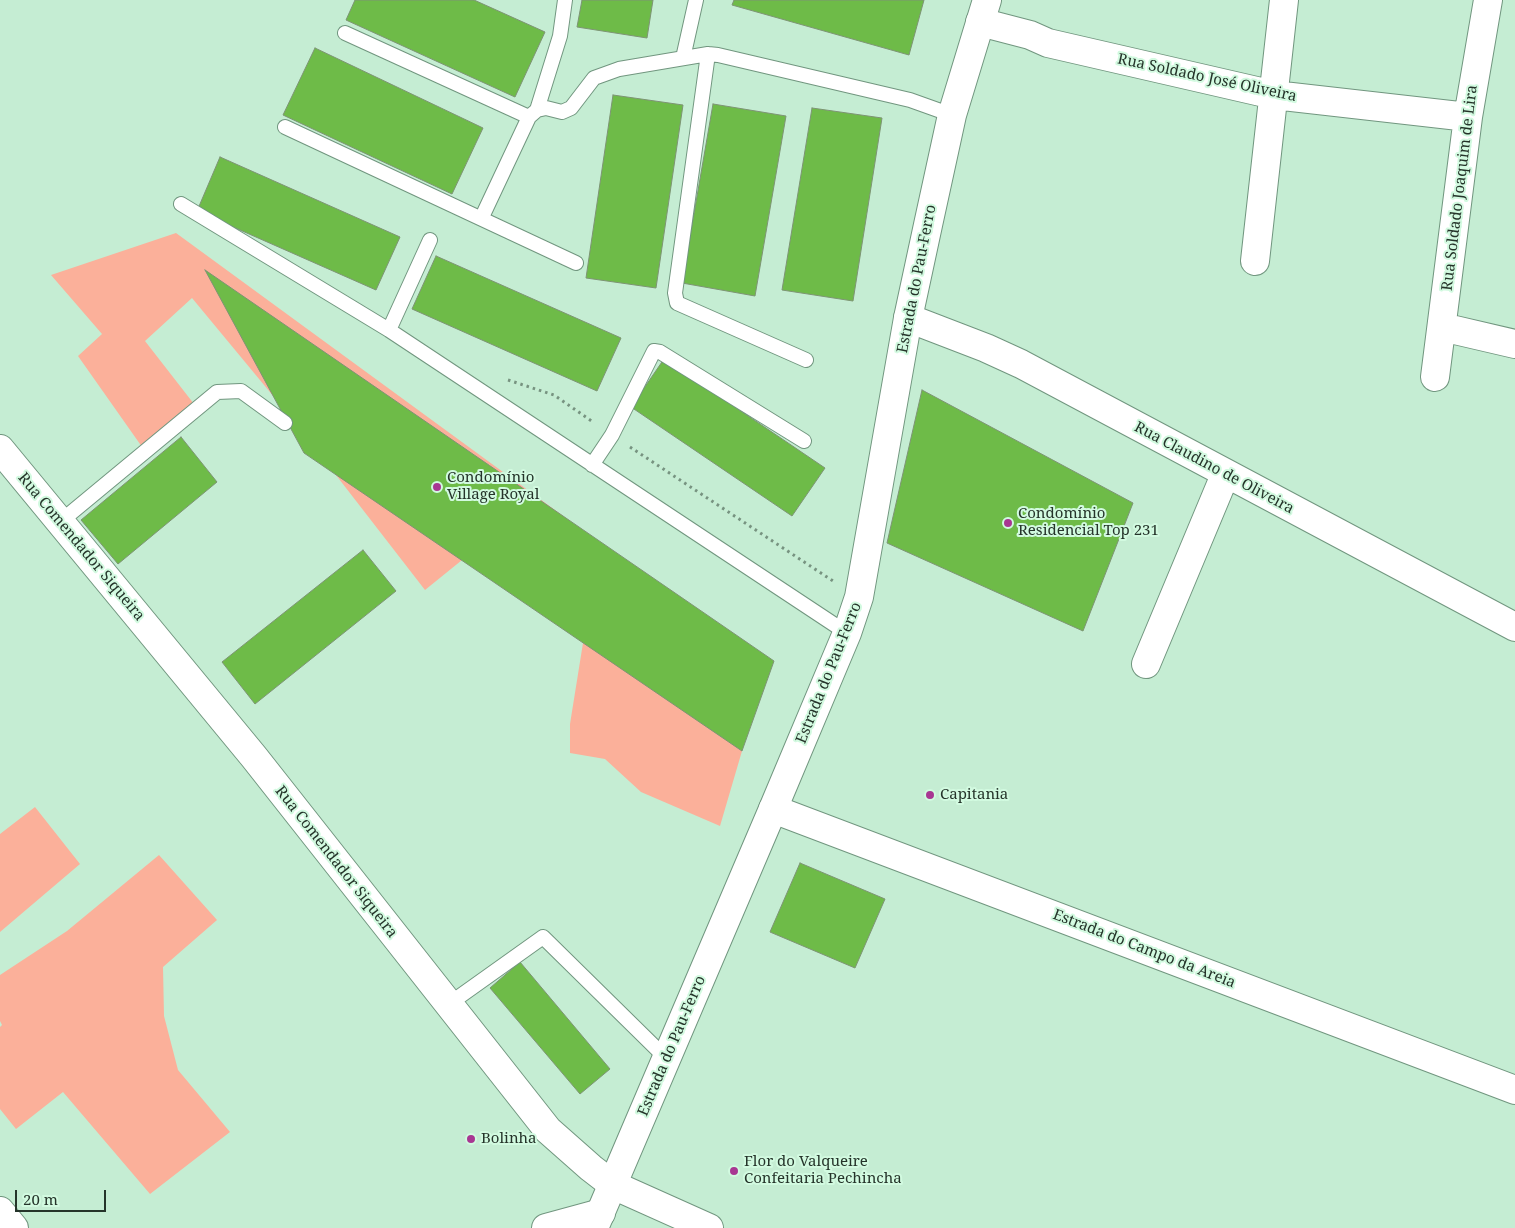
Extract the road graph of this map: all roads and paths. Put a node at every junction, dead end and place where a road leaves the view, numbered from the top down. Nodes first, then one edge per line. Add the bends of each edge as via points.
1 (565, 0) edge
2 (696, 0) edge
3 (1284, 0) edge
4 (1488, 0) edge
5 (984, 11) edge
6 (345, 33) dead end
7 (708, 54) junction
8 (683, 58) junction
9 (1274, 95) junction
10 (533, 113) junction
11 (952, 115) junction
12 (1468, 117) junction
13 (286, 127) dead end
14 (181, 204) dead end
15 (482, 217) junction
16 (430, 240) dead end
17 (1255, 261) dead end
18 (576, 263) dead end
19 (908, 318) junction
20 (1442, 327) junction
21 (389, 330) junction
22 (1515, 344) edge
23 (806, 360) dead end
24 (1435, 377) dead end
25 (476, 388) junction
26 (285, 423) dead end
27 (612, 435) junction
28 (804, 441) dead end
29 (0, 450) edge
30 (592, 465) junction
31 (1225, 475) junction
32 (60, 522) junction
33 (805, 564) dead end
34 (1515, 627) edge
35 (847, 633) junction
36 (1146, 664) dead end
37 (773, 809) junction
38 (448, 1004) junction
39 (666, 1058) junction
40 (1515, 1090) edge
41 (613, 1185) junction
42 (0, 1211) edge
43 (597, 1221) edge
44 (14, 1228) edge
45 (546, 1228) edge
46 (709, 1228) edge

1 - 10 lane via 560,36
2 - 8 lane
3 - 9 street
4 - 12 street, Rua Soldado Joaquim de Lira
5 - 9 street, Rua Soldado José Oliveira via 1048,43
5 - 11 street, Estrada do Pau-Ferro
6 - 10 lane
7 - 8 lane
7 - 11 lane via 910,100
7 - 23 lane via 674,293 677,303
8 - 10 lane via 619,69 594,78 571,108 562,112 546,108
9 - 12 street, Rua Soldado José Oliveira
9 - 17 street
10 - 15 lane
11 - 19 street, Estrada do Pau-Ferro
12 - 20 street, Rua Soldado Joaquim de Lira
13 - 15 lane
14 - 21 lane
15 - 18 lane
16 - 21 lane
19 - 31 street, Rua Claudino de Oliveira via 1021,364
19 - 35 street, Estrada do Pau-Ferro via 859,597
20 - 22 street
20 - 24 street, Rua Soldado Joaquim de Lira
21 - 25 lane
25 - 27 path via 488,374 537,388 554,395
25 - 30 lane
26 - 32 lane via 241,391 218,392
27 - 28 lane via 654,351
27 - 30 lane
27 - 33 path
29 - 32 street, Rua Comendador Siqueira
30 - 35 lane
31 - 34 street, Rua Claudino de Oliveira
31 - 36 street
32 - 38 street, Rua Comendador Siqueira via 254,757
35 - 37 street, Estrada do Pau-Ferro
37 - 39 street, Estrada do Pau-Ferro
37 - 40 street, Estrada do Campo da Areia
38 - 39 lane via 543,937
38 - 41 street, Rua Comendador Siqueira via 548,1130
39 - 41 street, Estrada do Pau-Ferro
41 - 43 street, Estrada do Pau-Ferro
41 - 46 street, Rua Comendador Siqueira
42 - 44 street
43 - 45 street

